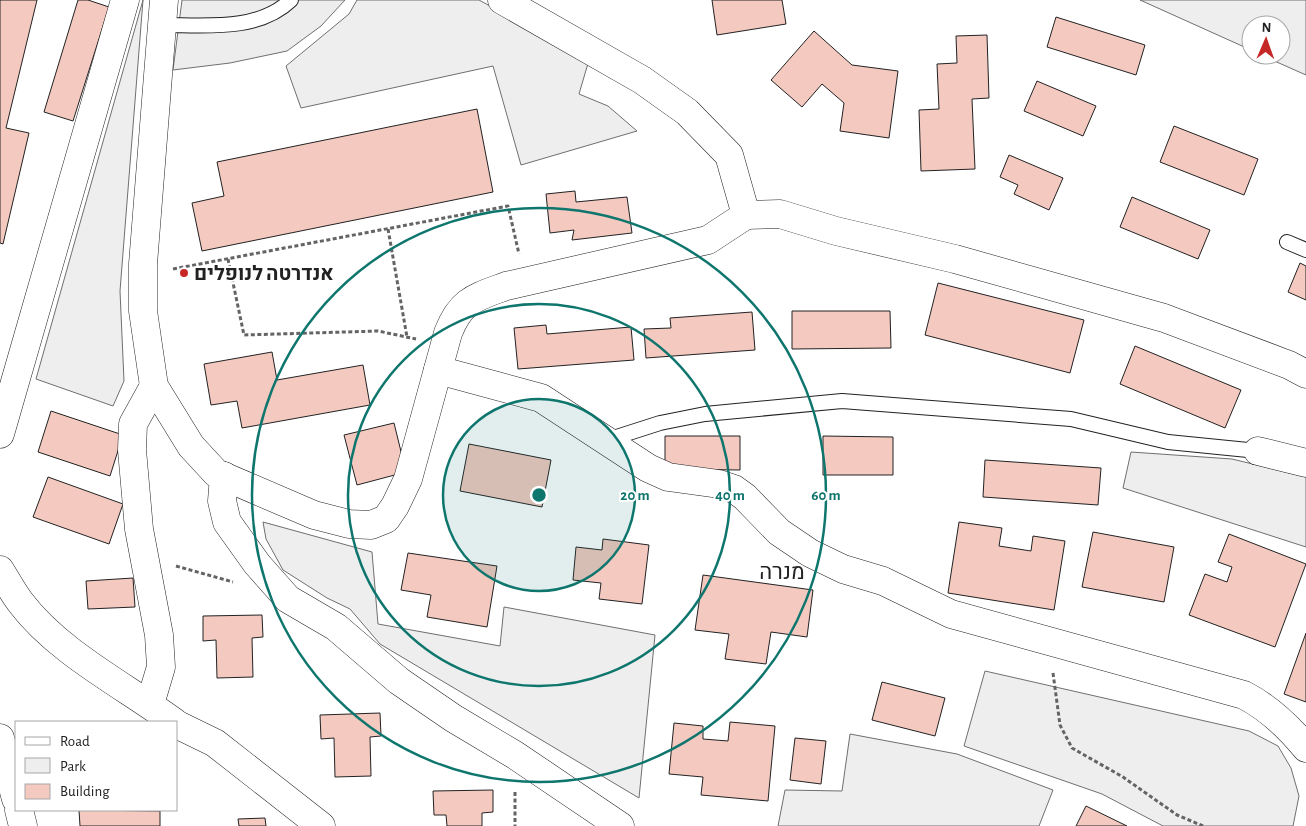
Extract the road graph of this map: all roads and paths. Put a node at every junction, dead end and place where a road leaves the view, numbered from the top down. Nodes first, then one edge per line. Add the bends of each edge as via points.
1 (125, 0) edge
2 (291, 0) edge
3 (502, 0) edge
4 (163, 12) edge
5 (746, 214) junction
6 (388, 229) junction
7 (1287, 242) dead end
8 (1306, 250) edge
9 (228, 258) junction
10 (143, 275) junction
11 (525, 281) junction
12 (407, 337) junction
13 (441, 358) junction
14 (1306, 374) edge
15 (154, 386) junction
16 (0, 434) edge
17 (606, 440) junction
18 (1258, 452) joint
19 (1306, 463) edge
20 (224, 476) junction
21 (143, 556) junction
22 (0, 570) edge
23 (234, 583) dead end
24 (1049, 642) junction
25 (150, 704) junction
26 (172, 721) edge
27 (178, 724) edge
28 (0, 738) edge
29 (1306, 748) edge
30 (15, 795) edge
31 (19, 811) edge
32 (23, 826) edge
33 (321, 826) edge
34 (620, 826) edge
35 (1203, 826) edge

1 - 16 street
2 - 4 lane via 257,20 232,24
3 - 5 street via 642,80 687,112 729,155
4 - 10 street
5 - 11 street via 708,240
5 - 14 street via 780,214 1154,315 1289,364
6 - 9 path
6 - 11 path via 508,206
6 - 12 path
7 - 8 lane
9 - 10 path
9 - 12 path via 244,335 378,331
10 - 15 street via 146,340
11 - 13 street via 476,297 456,314
12 - 13 path
13 - 17 street via 541,398
13 - 20 street via 408,479 386,519 371,526 340,521 314,514
15 - 20 street via 191,446 216,474
15 - 21 street via 133,424 132,450
17 - 18 lane via 660,423 705,414 842,401 1070,419 1168,442
17 - 24 street via 648,468 668,477 734,489 793,543 843,569 883,581 951,614
18 - 19 street
20 - 34 street via 222,501 227,522 256,564 288,599 336,627 399,681 453,718 515,755
21 - 23 path
21 - 25 street via 159,635 161,667
22 - 25 street via 21,604 56,638 104,676
24 - 29 street via 1244,695 1283,722
24 - 35 path via 1060,725 1072,748 1123,777 1177,815
25 - 26 street
27 - 33 street via 215,743
28 - 30 street
31 - 32 street

